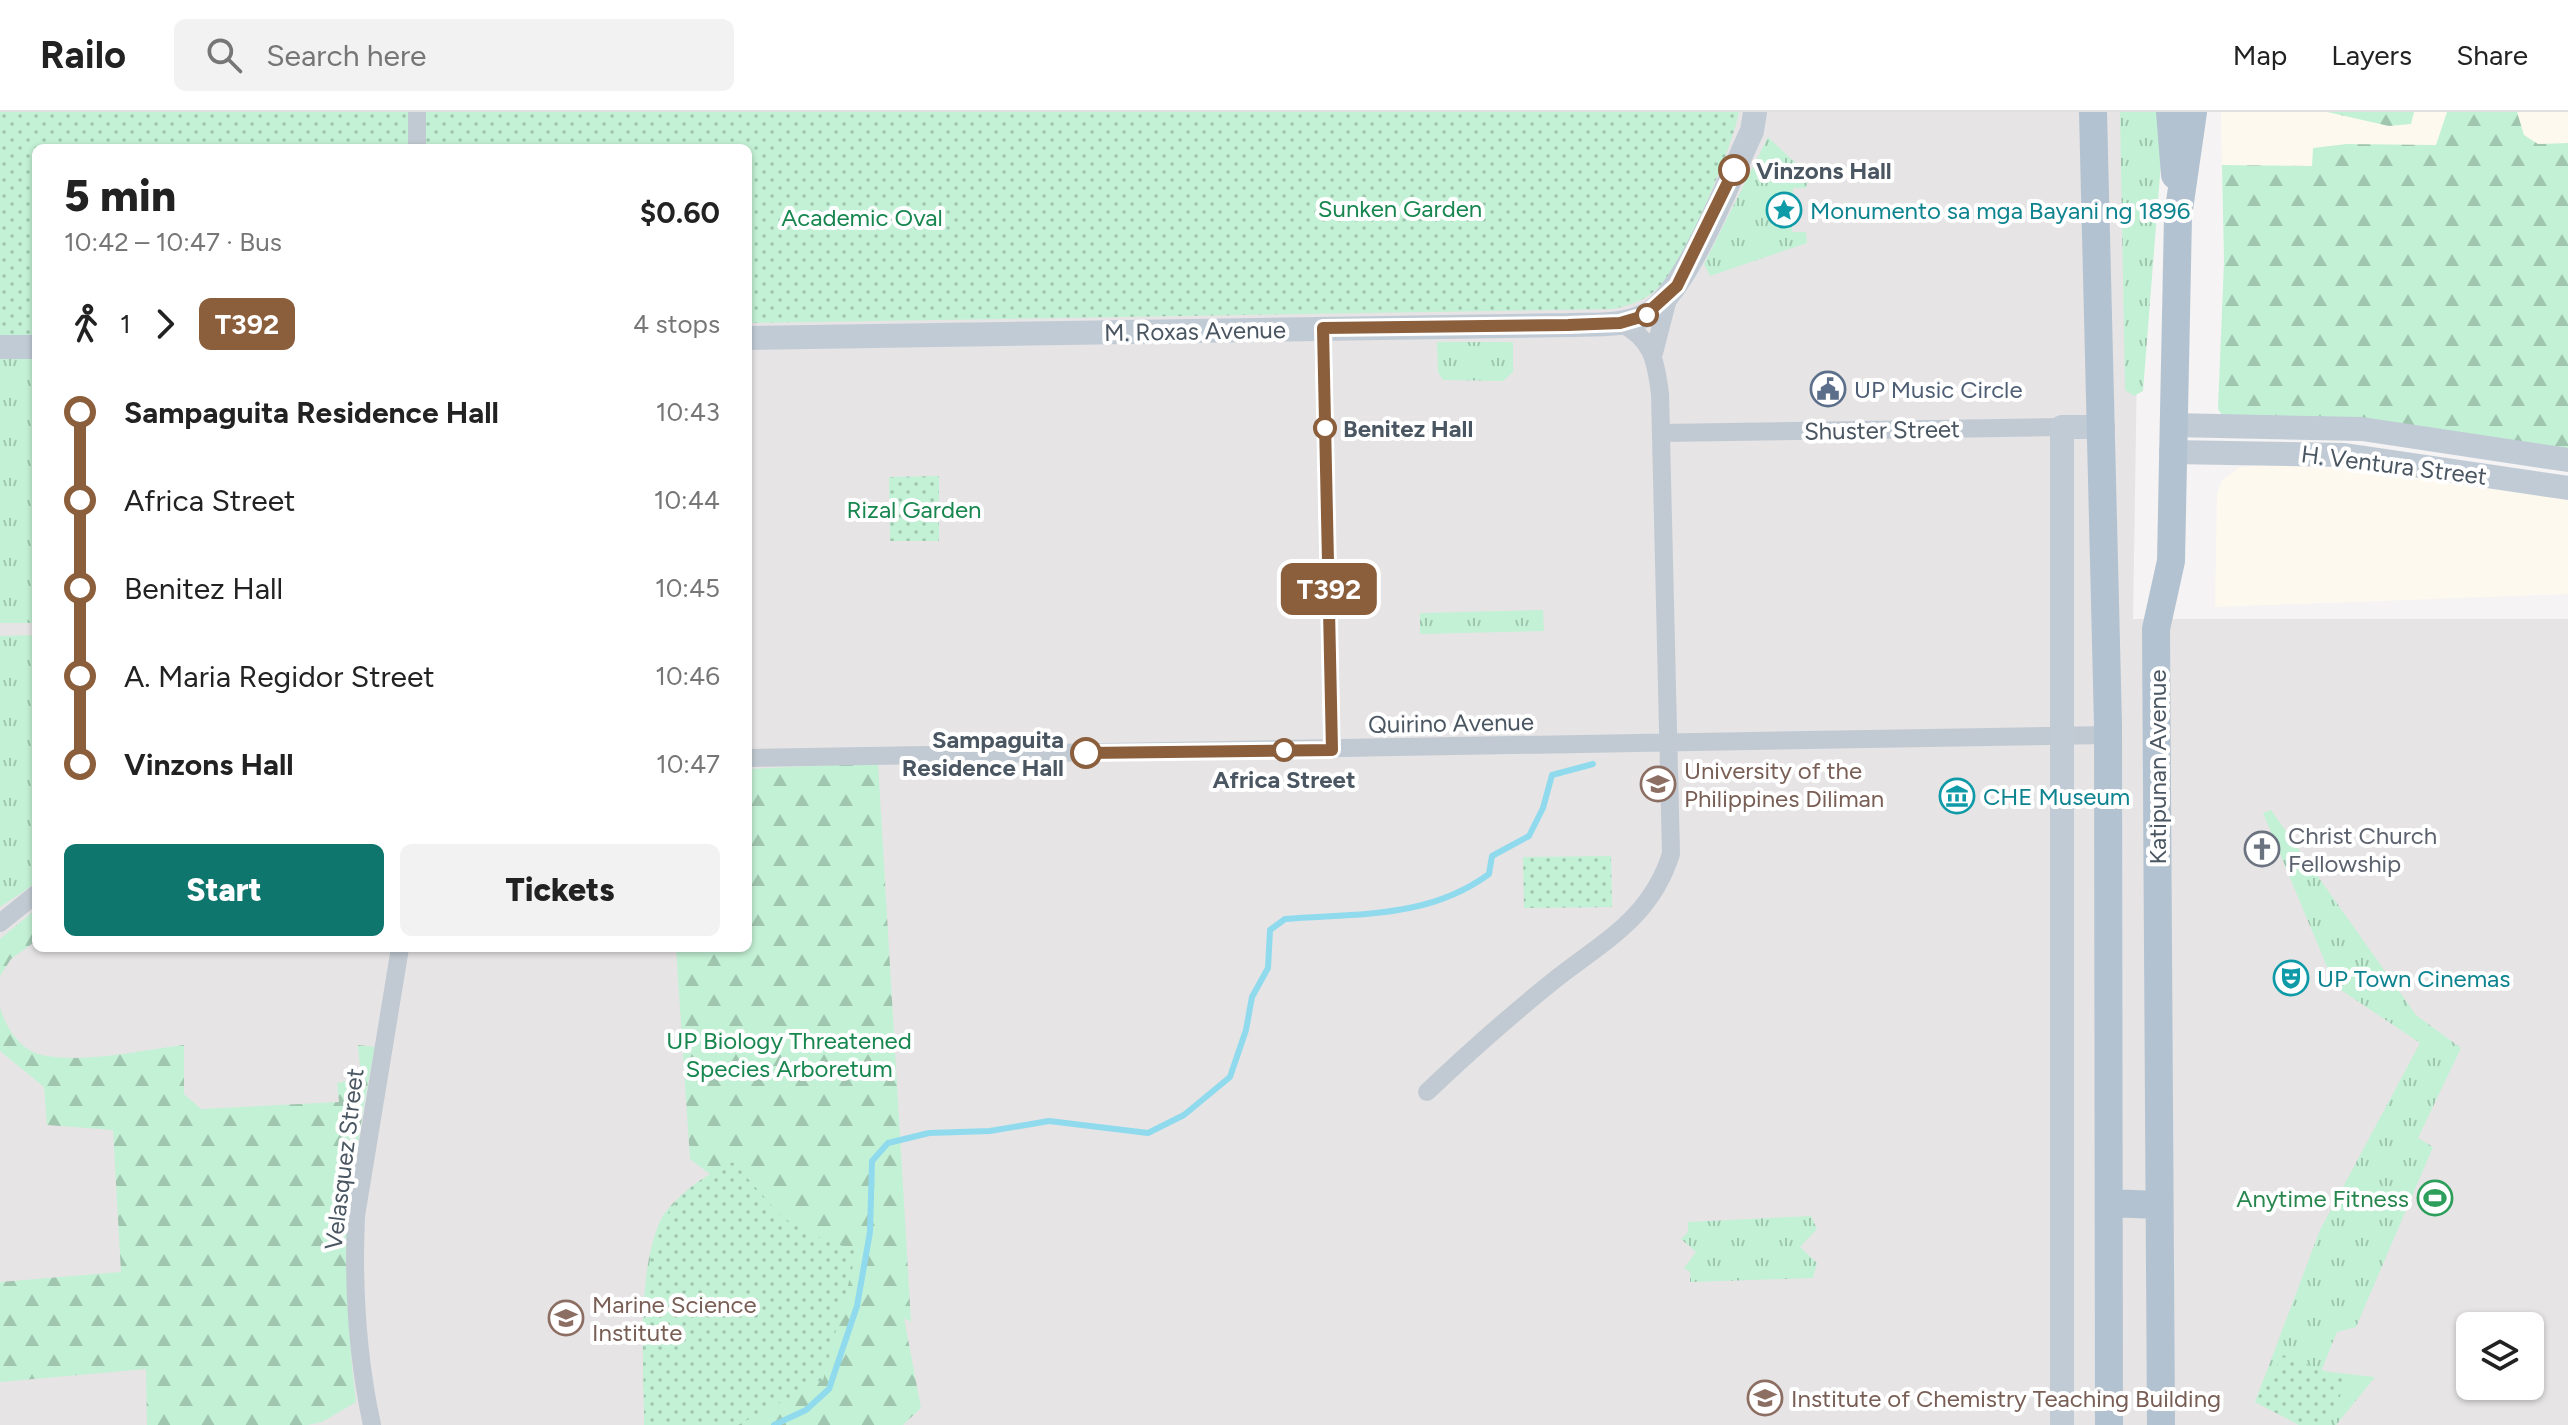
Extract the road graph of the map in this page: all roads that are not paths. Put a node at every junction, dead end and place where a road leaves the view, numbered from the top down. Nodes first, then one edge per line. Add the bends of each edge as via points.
1 (417, 112) edge
2 (1755, 112) edge
3 (2093, 112) edge
4 (2170, 112) edge
5 (2193, 112) edge
6 (417, 144) edge
7 (2179, 207) junction
8 (1669, 295) junction
9 (1620, 323) junction
10 (1323, 328) junction
11 (752, 338) edge
12 (0, 347) edge
13 (32, 347) edge
14 (1654, 353) junction
15 (2062, 427) junction
16 (2103, 427) junction
17 (1662, 433) junction
18 (2172, 438) junction
19 (2568, 460) edge
20 (2568, 488) edge
21 (2060, 735) junction
22 (2108, 735) junction
23 (1671, 742) junction
24 (1332, 750) junction
25 (752, 758) edge
26 (32, 897) edge
27 (0, 923) edge
28 (399, 952) edge
29 (1427, 1092) dead end
30 (2109, 1209) junction
31 (2158, 1210) junction
32 (372, 1425) edge
33 (2062, 1425) edge
34 (2109, 1425) edge
35 (2161, 1425) edge

1 - 6 street
2 - 8 street, M. Roxas Avenue via 1741,155
3 - 16 main road, Katipunan Avenue
4 - 7 main road
5 - 7 main road, Katipunan Avenue
7 - 18 main road, Katipunan Avenue
8 - 9 street, M. Roxas Avenue via 1644,316
8 - 14 street
9 - 10 street, M. Roxas Avenue
9 - 14 street
10 - 11 street, M. Roxas Avenue
10 - 24 street
12 - 13 street
14 - 17 street
15 - 16 street, Shuster Street
15 - 17 street, Shuster Street
15 - 21 street
16 - 22 main road, Katipunan Avenue
17 - 23 street
18 - 19 street, H. Ventura Street via 2362,429
18 - 20 street, H. Ventura Street via 2345,455
18 - 31 main road, Katipunan Avenue via 2171,561 2156,629
21 - 22 street, Quirino Avenue
21 - 23 street, Quirino Avenue
21 - 33 street
22 - 30 main road, Katipunan Avenue
23 - 24 street, Quirino Avenue
23 - 29 street via 1671,854 1656,889 1632,923 1513,1015
24 - 25 street, Quirino Avenue
26 - 27 street
28 - 32 street, Velasquez Street via 356,1216 359,1351
30 - 31 main road
30 - 34 main road, Katipunan Avenue
31 - 35 main road, Katipunan Avenue

